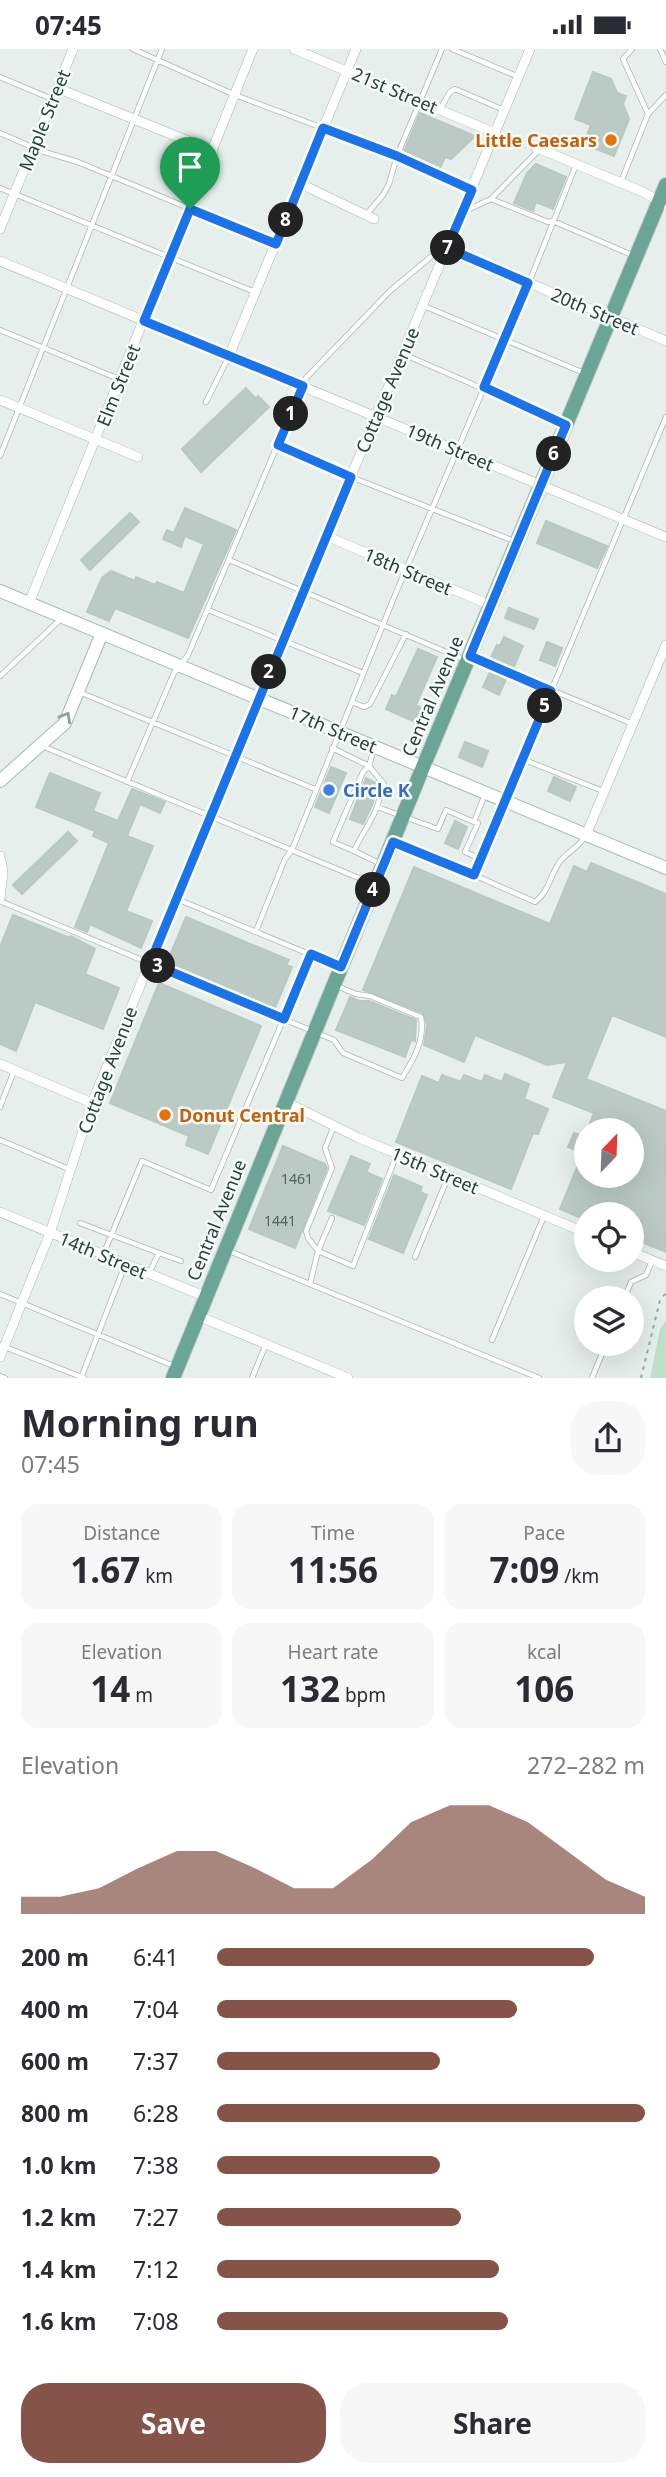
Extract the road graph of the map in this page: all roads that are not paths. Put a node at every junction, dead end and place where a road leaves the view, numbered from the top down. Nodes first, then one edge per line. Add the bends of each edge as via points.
1 (133, 49) edge
2 (162, 49) edge
3 (253, 49) edge
4 (294, 49) edge
5 (356, 49) edge
6 (442, 49) edge
7 (452, 49) edge
8 (632, 49) edge
9 (660, 49) edge
10 (70, 50) edge
11 (528, 50) edge
12 (158, 59) junction
13 (666, 62) edge
14 (347, 70) junction
15 (0, 77) edge
16 (519, 77) junction
17 (57, 88) junction
18 (235, 95) junction
19 (666, 95) edge
20 (52, 99) junction
21 (419, 100) junction
22 (663, 102) edge
23 (440, 109) junction
24 (505, 110) junction
25 (648, 114) junction
26 (133, 119) junction
27 (323, 128) junction
28 (0, 133) edge
29 (495, 133) junction
30 (33, 147) junction
31 (538, 148) joint
32 (213, 151) junction
33 (397, 156) junction
34 (576, 164) junction
35 (111, 176) junction
36 (621, 183) junction
37 (301, 184) junction
38 (666, 185) edge
39 (0, 188) edge
40 (472, 190) junction
41 (14, 194) junction
42 (491, 199) junction
43 (663, 203) edge
44 (190, 209) junction
45 (462, 213) junction
46 (370, 218) joint
47 (553, 221) junction
48 (91, 226) junction
49 (0, 229) edge
50 (276, 244) junction
51 (447, 248) junction
52 (637, 257) junction
53 (170, 258) junction
54 (0, 261) edge
55 (528, 283) junction
56 (66, 288) junction
57 (256, 293) junction
58 (423, 305) junction
59 (611, 318) junction
60 (144, 321) junction
61 (0, 330) edge
62 (504, 340) junction
63 (666, 341) edge
64 (42, 347) junction
65 (402, 354) junction
66 (229, 356) junction
67 (587, 375) junction
68 (121, 380) junction
69 (303, 386) junction
70 (484, 387) junction
71 (0, 401) edge
72 (206, 402) dead end
73 (18, 408) junction
74 (376, 415) junction
75 (666, 417) edge
76 (566, 425) junction
77 (96, 440) junction
78 (278, 445) junction
79 (459, 451) junction
80 (0, 456) edge
81 (138, 457) dead end
82 (351, 477) junction
83 (540, 486) junction
84 (432, 509) junction
85 (623, 519) junction
86 (326, 536) junction
87 (666, 537) edge
88 (517, 543) junction
89 (229, 560) junction
90 (407, 570) junction
91 (0, 591) edge
92 (303, 591) junction
93 (29, 603) junction
94 (490, 605) junction
95 (208, 610) junction
96 (62, 617) junction
97 (384, 624) junction
98 (102, 633) junction
99 (406, 634) junction
100 (283, 639) junction
101 (666, 645) edge
102 (468, 658) junction
103 (180, 665) junction
104 (363, 673) junction
105 (0, 676) edge
106 (551, 691) junction
107 (78, 692) junction
108 (258, 698) junction
109 (352, 702) junction
110 (154, 724) junction
111 (633, 724) junction
112 (340, 732) junction
113 (41, 745) junction
114 (375, 747) junction
115 (332, 748) junction
116 (234, 756) junction
117 (522, 759) junction
118 (369, 766) junction
119 (423, 767) junction
120 (0, 781) edge
121 (127, 782) junction
122 (315, 789) junction
123 (604, 792) junction
124 (486, 793) junction
125 (505, 801) junction
126 (377, 807) junction
127 (404, 815) junction
128 (210, 816) junction
129 (474, 822) junction
130 (586, 835) junction
131 (393, 842) junction
132 (292, 850) junction
133 (354, 851) junction
134 (0, 856) edge
135 (481, 859) junction
136 (383, 865) junction
137 (666, 868) edge
138 (474, 875) junction
139 (375, 885) junction
140 (0, 899) edge
141 (176, 899) junction
142 (256, 931) junction
143 (311, 954) junction
144 (150, 963) junction
145 (341, 967) junction
146 (334, 985) junction
147 (284, 1019) junction
148 (315, 1032) junction
149 (0, 1064) edge
150 (14, 1070) junction
151 (286, 1102) junction
152 (92, 1103) junction
153 (0, 1107) edge
154 (334, 1126) junction
155 (0, 1140) edge
156 (397, 1154) junction
157 (70, 1169) junction
158 (449, 1176) junction
159 (0, 1212) edge
160 (545, 1215) junction
161 (332, 1218) dead end
162 (80, 1223) dead end
163 (574, 1228) edge
164 (50, 1233) junction
165 (112, 1235) junction
166 (225, 1249) junction
167 (318, 1251) junction
168 (159, 1252) junction
169 (103, 1255) junction
170 (415, 1257) dead end
171 (644, 1257) edge
172 (652, 1260) junction
173 (181, 1261) dead end
174 (126, 1264) junction
175 (666, 1266) edge
176 (148, 1273) junction
177 (310, 1284) junction
178 (629, 1286) edge
179 (0, 1294) edge
180 (206, 1297) junction
181 (22, 1304) junction
182 (198, 1316) junction
183 (98, 1335) junction
184 (492, 1339) dead end
185 (266, 1344) junction
186 (2, 1346) edge
187 (601, 1356) edge
188 (0, 1357) edge
189 (175, 1373) edge
190 (82, 1378) edge
191 (252, 1378) edge
192 (348, 1378) edge
193 (539, 1378) edge
194 (592, 1378) edge

1 - 12 lane
2 - 12 lane
3 - 18 street, Elm Street
4 - 14 street, 21st Street
5 - 14 street
6 - 21 lane
7 - 16 lane
8 - 25 lane via 623,59
9 - 13 lane
10 - 17 street, Maple Street
11 - 16 street, Cottage Avenue
12 - 18 lane
12 - 26 lane
14 - 21 street, 21st Street
14 - 27 street
15 - 20 lane
16 - 24 street, Cottage Avenue
17 - 20 street, Maple Street
17 - 26 street
18 - 27 lane
18 - 32 street, Elm Street
19 - 22 lane
20 - 30 street, Maple Street
21 - 23 street, 21st Street
21 - 33 lane
22 - 25 lane
23 - 24 lane via 455,89
23 - 29 street, 21st Street
24 - 29 street, Cottage Avenue
25 - 36 lane
26 - 32 street
26 - 35 lane
27 - 33 lane
27 - 37 street
28 - 30 lane
29 - 40 street, Cottage Avenue
30 - 35 lane
30 - 41 street, Maple Street
31 - 34 street
31 - 42 lane
32 - 44 street, Elm Street
33 - 40 lane
33 - 46 lane via 389,184
34 - 36 street
34 - 47 lane
35 - 44 lane
35 - 48 lane
36 - 43 street
37 - 46 street
37 - 50 street
38 - 43 main road, Central Avenue
39 - 41 lane
40 - 45 street, Cottage Avenue
41 - 48 lane
41 - 49 street, Maple Street
42 - 45 lane
42 - 47 lane
43 - 52 main road, Central Avenue
44 - 50 lane
44 - 53 street, Elm Street
45 - 51 street, Cottage Avenue
47 - 52 lane
47 - 55 lane
48 - 53 lane
48 - 56 lane
50 - 57 street
51 - 55 street, 20th Street
51 - 58 street, Cottage Avenue
51 - 69 lane via 390,291 309,374
52 - 59 main road, Central Avenue
53 - 57 lane
53 - 60 street, Elm Street
54 - 56 street, 19th Street
55 - 59 street, 20th Street
55 - 62 lane
56 - 60 street, 19th Street
56 - 64 lane
57 - 66 street
58 - 62 lane
58 - 65 street, Cottage Avenue
59 - 63 street, 20th Street
59 - 67 main road, Central Avenue
60 - 66 street, 19th Street
60 - 68 street, Elm Street
61 - 64 lane
62 - 67 lane
62 - 70 lane
64 - 68 lane
64 - 73 lane
65 - 70 lane
65 - 74 street, Cottage Avenue
66 - 69 street, 19th Street
66 - 72 lane
67 - 76 main road, Central Avenue
68 - 77 street, Elm Street
69 - 74 street, 19th Street
69 - 78 lane
70 - 76 lane
70 - 79 lane
71 - 73 street
73 - 77 street
73 - 80 lane
74 - 79 street, 19th Street
74 - 82 street, Cottage Avenue
75 - 85 lane
76 - 83 main road, Central Avenue
77 - 81 street
77 - 93 street, Elm Street
78 - 82 lane
78 - 89 lane
79 - 83 street, 19th Street
79 - 84 lane
82 - 84 lane
82 - 86 street, Cottage Avenue
83 - 85 street, 19th Street
83 - 88 main road, Central Avenue
84 - 88 lane
84 - 90 lane
85 - 87 street, 19th Street
85 - 106 lane
86 - 90 street, 18th Street
86 - 92 street, Cottage Avenue
88 - 94 main road, Central Avenue
89 - 92 lane
89 - 95 lane
90 - 94 street, 18th Street
90 - 97 lane
91 - 93 street, 17th Street
92 - 97 lane
92 - 100 street, Cottage Avenue
93 - 96 street, 17th Street
94 - 102 main road, Central Avenue
95 - 100 lane
95 - 103 lane
96 - 98 street, 17th Street
96 - 105 lane
97 - 99 lane
97 - 104 lane
98 - 103 street, 17th Street
98 - 107 street
99 - 102 lane
99 - 109 lane via 370,704
100 - 104 lane
100 - 108 street, Cottage Avenue
101 - 111 street
102 - 106 lane
102 - 119 main road, Central Avenue
103 - 108 street, 17th Street
103 - 110 lane
104 - 109 lane
106 - 111 lane
106 - 117 lane
107 - 110 lane
113 -> 107 street via 65,723
108 - 112 street, 17th Street
108 - 116 street, Cottage Avenue
109 - 112 lane
110 - 116 lane
110 - 121 lane
111 - 123 street
112 - 114 street, 17th Street
112 - 115 lane
113 - 120 street
113 - 121 lane
114 - 118 lane
114 - 119 street, 17th Street
115 - 118 lane
115 - 122 lane
116 - 122 lane
116 - 128 street, Cottage Avenue
117 - 123 lane
117 - 125 lane
118 - 126 lane via 384,783
118 - 133 lane via 333,842
119 - 124 street, 17th Street
119 - 127 main road, Central Avenue
121 - 128 lane
122 - 132 lane
123 - 130 street
124 - 125 street, 17th Street
124 - 129 lane
125 - 130 street, 17th Street
125 - 135 lane
126 - 127 lane
126 - 133 lane
127 - 129 lane via 438,829 446,810
127 - 131 main road, Central Avenue
128 - 132 lane
128 - 141 street, Cottage Avenue
129 - 135 lane via 478,823 465,852
130 - 137 street, 17th Street
130 - 138 lane via 580,846 560,860 536,902
131 - 136 main road, Central Avenue
131 - 138 lane
132 - 139 lane
132 - 142 lane
133 - 136 lane
134 - 140 street
135 - 138 lane
136 - 139 main road, Central Avenue
139 - 145 main road, Central Avenue
140 - 144 lane
141 - 142 lane
141 - 144 street, Cottage Avenue
142 - 143 lane
143 - 145 lane
143 - 147 lane
144 - 147 lane
144 - 152 street, Cottage Avenue
145 - 146 main road, Central Avenue
146 - 148 main road, Central Avenue
146 - 148 lane via 421,1017 424,1032 402,1078 343,1053 334,1040
147 - 148 lane
147 - 165 lane via 211,1190 142,1161
148 - 151 main road, Central Avenue
149 - 150 street
150 - 152 street
150 - 153 lane
151 - 154 street, 15th Street
151 - 166 main road, Central Avenue
152 - 157 street, Cottage Avenue
154 - 156 street, 15th Street
154 - 167 lane via 325,1148 331,1168 306,1231
155 - 157 lane
156 - 158 street, 15th Street
156 - 167 lane via 353,1266
157 - 164 street, Cottage Avenue
158 - 160 street, 15th Street
158 - 170 lane
159 - 164 street, 14th Street
160 - 163 street, 15th Street
160 - 184 lane
161 - 167 lane
162 - 165 lane
164 - 169 street, 14th Street
164 - 181 street, Cottage Avenue
165 - 168 lane
165 - 169 lane
166 - 177 lane
166 - 180 main road, Central Avenue
167 - 177 lane
168 - 173 lane
168 - 176 lane
169 - 174 street, 14th Street
171 - 172 street
172 - 175 street
172 - 178 lane via 646,1275
174 - 176 street, 14th Street
174 - 183 lane
176 - 180 street, 14th Street
177 - 193 lane
179 - 181 lane
180 - 182 main road, Central Avenue
181 - 183 lane
181 - 186 street, Cottage Avenue
182 - 185 street
182 - 189 main road, Central Avenue
183 - 189 lane
183 - 190 lane
185 - 191 lane
185 - 192 street
186 - 188 street, Cottage Avenue
186 - 190 lane
187 - 194 lane

